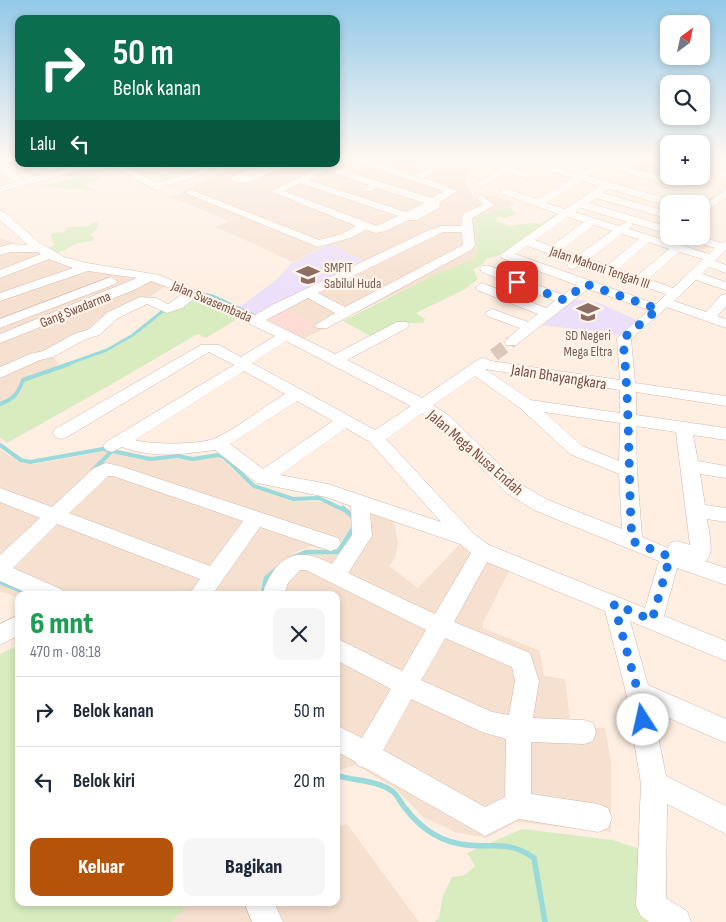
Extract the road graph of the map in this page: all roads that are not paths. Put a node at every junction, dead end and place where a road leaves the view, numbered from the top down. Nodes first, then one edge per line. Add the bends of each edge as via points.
1 (213, 202) edge
2 (302, 202) edge
3 (339, 202) edge
4 (365, 202) edge
5 (416, 202) edge
6 (435, 202) edge
7 (486, 202) edge
8 (534, 202) edge
9 (584, 202) edge
10 (623, 202) edge
11 (581, 204) junction
12 (427, 207) junction
13 (322, 210) junction
14 (654, 211) junction
15 (567, 213) junction
16 (660, 213) edge
17 (0, 214) edge
18 (406, 216) junction
19 (636, 221) junction
20 (593, 222) junction
21 (365, 226) junction
22 (6, 227) edge
23 (660, 228) edge
24 (467, 229) junction
25 (620, 230) junction
26 (648, 238) junction
27 (525, 241) junction
28 (705, 245) edge
29 (676, 247) junction
30 (552, 250) junction
31 (0, 251) edge
32 (46, 252) junction
33 (719, 252) edge
34 (580, 260) junction
35 (87, 266) junction
36 (726, 269) edge
37 (486, 270) dead end
38 (609, 270) junction
39 (0, 274) edge
40 (560, 274) junction
41 (694, 275) junction
42 (119, 277) junction
43 (149, 277) junction
44 (640, 280) junction
45 (586, 284) junction
46 (726, 286) edge
47 (482, 287) dead end
48 (193, 293) junction
49 (308, 293) junction
50 (0, 297) edge
51 (726, 298) edge
52 (564, 300) junction
53 (668, 302) junction
54 (345, 312) junction
55 (492, 313) dead end
56 (547, 314) junction
57 (708, 318) junction
58 (257, 320) junction
59 (0, 324) edge
60 (726, 324) edge
61 (402, 325) dead end
62 (529, 327) junction
63 (291, 337) junction
64 (0, 339) edge
65 (511, 342) tunnel mouth
66 (336, 360) junction
67 (483, 363) junction
68 (243, 364) junction
69 (0, 373) edge
70 (628, 386) junction
71 (296, 394) junction
72 (726, 401) edge
73 (426, 402) junction
74 (526, 404) junction
75 (627, 419) junction
76 (345, 421) junction
77 (684, 428) junction
78 (62, 433) dead end
79 (726, 434) edge
80 (376, 438) junction
81 (218, 444) junction
82 (690, 466) junction
83 (628, 471) junction
84 (726, 472) edge
85 (263, 478) junction
86 (0, 494) edge
87 (360, 502) junction
88 (696, 511) junction
89 (55, 515) junction
90 (726, 515) edge
91 (256, 518) junction
92 (631, 537) junction
93 (331, 543) dead end
94 (475, 553) junction
95 (670, 557) junction
96 (0, 570) edge
97 (214, 576) junction
98 (335, 576) junction
99 (726, 577) edge
100 (45, 591) edge
101 (203, 591) edge
102 (274, 591) edge
103 (614, 604) junction
104 (652, 620) junction
105 (15, 626) edge
106 (440, 626) junction
107 (0, 635) edge
108 (340, 650) edge
109 (726, 651) edge
110 (406, 685) junction
111 (638, 692) junction
112 (519, 729) junction
113 (726, 731) edge
114 (584, 732) dead end
115 (340, 740) edge
116 (366, 756) junction
117 (654, 784) junction
118 (518, 805) junction
119 (598, 818) dead end
120 (726, 820) edge
121 (260, 906) edge
122 (268, 922) edge
123 (676, 922) edge

1 - 21 street via 318,244 346,236
2 - 13 street
3 - 13 street
4 - 18 street
5 - 12 street
6 - 12 street
7 - 24 street via 490,205 467,216
8 - 15 street
9 - 11 street
10 - 14 street
11 - 15 street
11 - 19 street
12 - 18 street via 414,218
13 - 21 street
14 - 16 street
14 - 19 street
15 - 20 street
15 - 27 street
17 - 22 street, Jalan Swasembada
18 - 21 street via 380,230
19 - 23 street
19 - 25 street
20 - 25 street
20 - 30 street
22 - 32 street, Jalan Swasembada
24 - 49 street via 433,232
24 - 54 street via 467,248
25 - 26 street
25 - 34 street
26 - 29 street
26 - 38 street
27 - 30 street, Jalan Mahoni Tengah III
27 - 40 street via 506,255
28 - 33 street
29 - 33 street
29 - 44 street
30 - 34 street, Jalan Mahoni Tengah III
31 - 32 street via 11,248
32 - 35 street, Jalan Swasembada via 60,260
32 - 39 street
33 - 36 street
33 - 41 street
34 - 38 street, Jalan Mahoni Tengah III
34 - 40 street
35 - 42 street, Jalan Swasembada
35 - 50 street
37 - 52 street
38 - 44 street, Jalan Mahoni Tengah III
40 - 45 street
41 - 46 street
41 - 53 street
42 - 43 street, Jalan Swasembada
42 - 59 street
43 - 48 street, Jalan Swasembada
43 - 64 street, Gang Swadarma
44 - 53 street, Jalan Mahoni Tengah III
45 - 52 street
45 - 53 street
47 - 56 street
48 - 58 street, Jalan Swasembada
48 - 69 street via 167,309 145,300 113,315 96,332
49 - 54 street
49 - 58 street
51 - 57 street
52 - 56 street
53 - 57 street
53 - 70 street via 624,338
54 - 63 street
55 - 62 street
56 - 62 street
57 - 60 street
58 - 63 street, Jalan Swasembada
61 - 66 street
62 - 65 street
63 - 66 street, Jalan Swasembada
63 - 68 street
66 - 73 street, Jalan Swasembada
67 - 70 street, Jalan Bhayangkara
67 - 73 street
67 - 74 street
68 - 71 street
68 - 78 street via 214,348 206,348
68 - 81 street via 116,444 168,450
70 - 72 street, Jalan Bhayangkara
70 - 75 street
71 - 76 street
71 - 81 street
73 - 80 street
73 - 92 street, Jalan Mega Nusa Endah via 514,489 541,505
74 - 75 street
74 - 83 street via 576,450
75 - 77 street
75 - 83 street
76 - 80 street
76 - 85 street
77 - 79 street
77 - 82 street
80 - 94 street
81 - 85 street
82 - 84 street
82 - 88 street
83 - 92 street
85 - 87 street via 302,484
86 - 89 street
87 - 94 street
87 - 98 street via 362,536
88 - 90 street
88 - 92 street via 699,555
89 - 91 street via 106,469
89 - 96 street
89 - 97 street
91 - 93 street
91 - 97 street
92 - 95 street, Jalan Mega Nusa Endah
94 - 103 street
94 - 106 street
95 - 99 street, Jalan Mega Nusa Endah
95 - 104 street
96 - 100 street
97 - 101 street
98 - 102 street via 306,562 297,562 282,574
98 - 106 street
103 - 104 street
103 - 111 street
104 - 109 street
105 - 107 street
106 - 110 street
106 - 112 street via 522,660 527,681
108 - 110 street
110 - 112 street via 491,724
110 - 116 street
111 - 113 street
111 - 117 street
112 - 114 street
112 - 118 street
115 - 116 street
116 - 118 street via 485,822
117 - 120 street
117 - 123 street via 651,906
118 - 119 street
121 - 122 street

